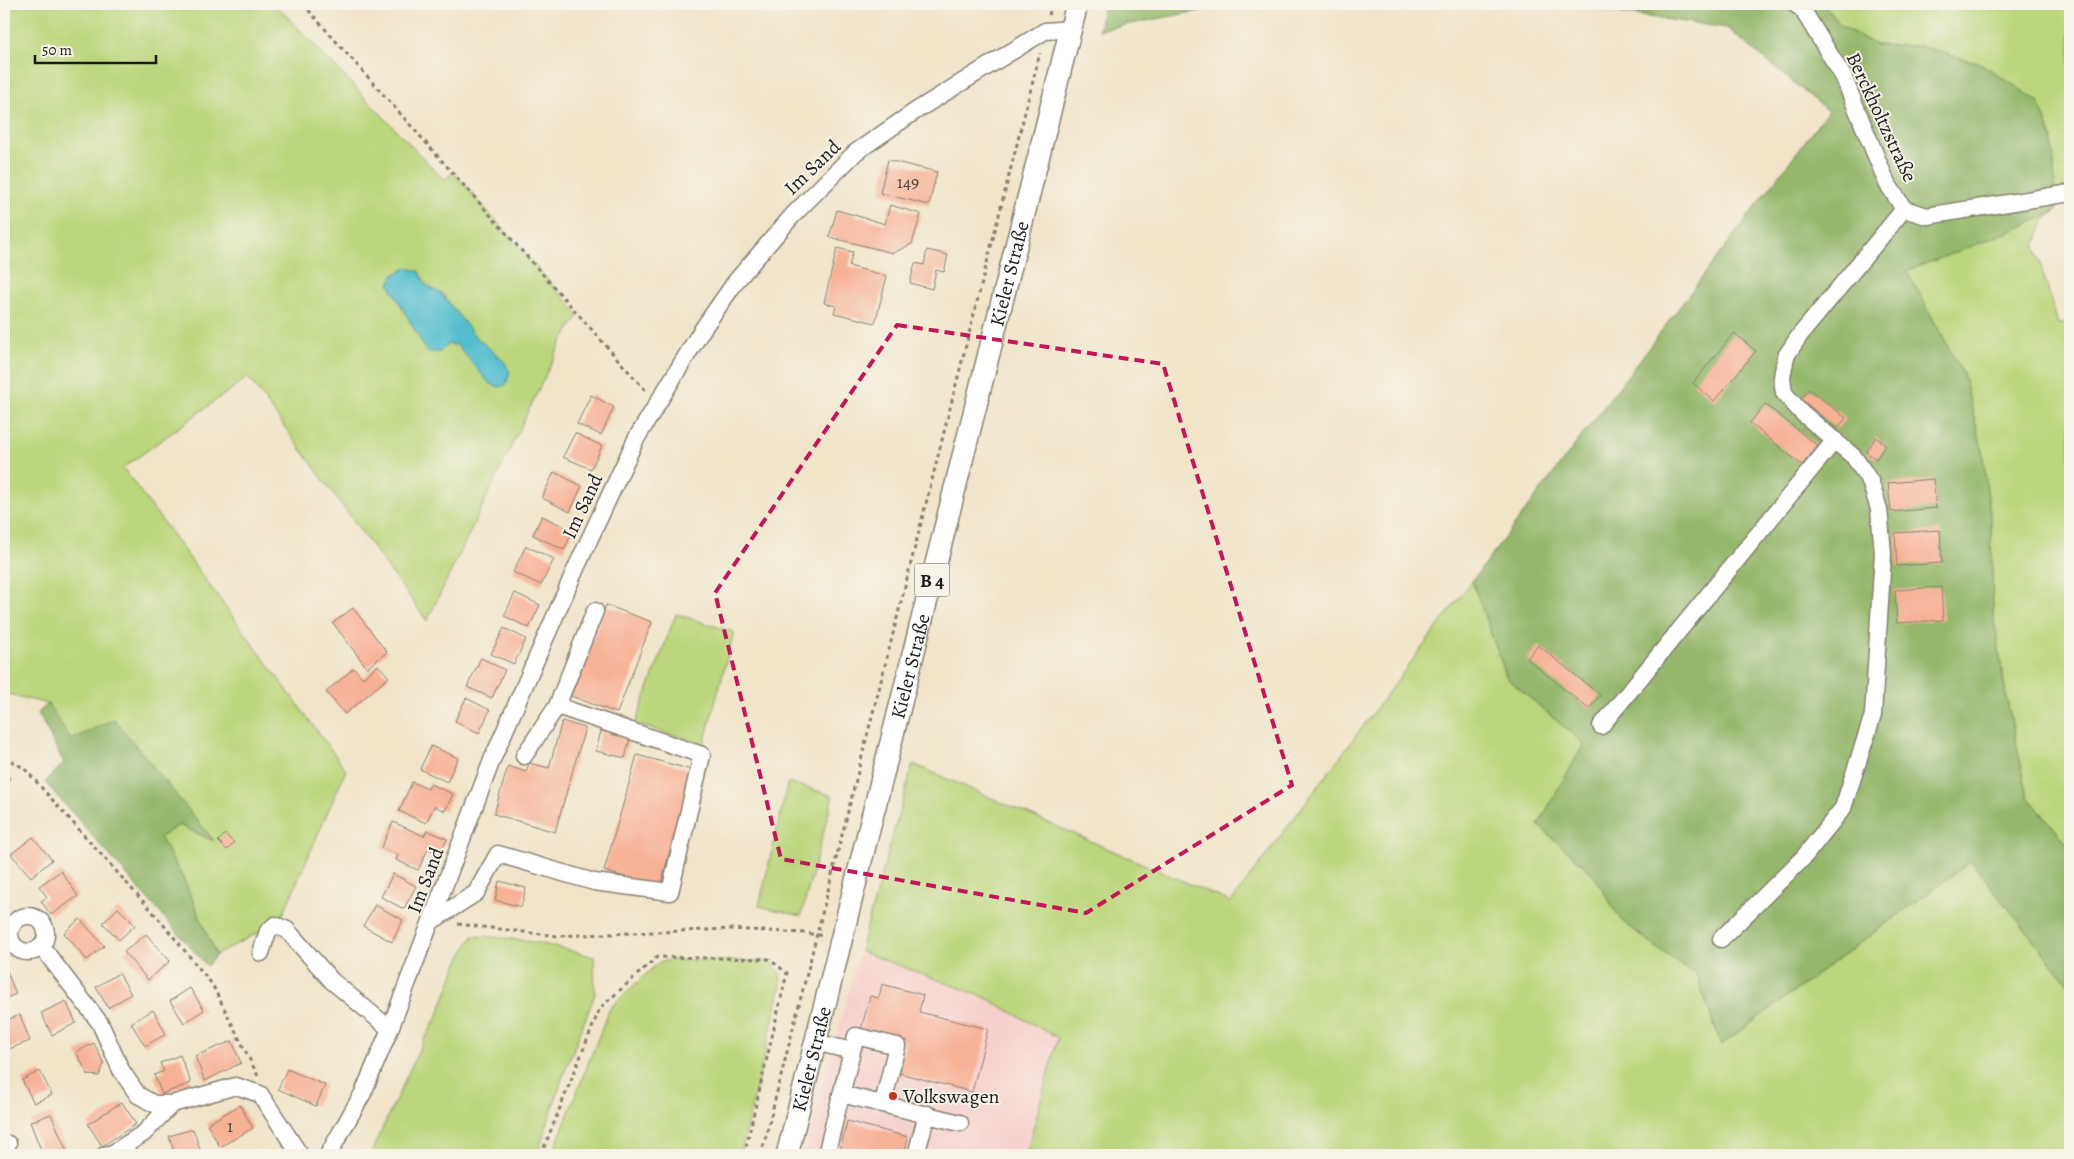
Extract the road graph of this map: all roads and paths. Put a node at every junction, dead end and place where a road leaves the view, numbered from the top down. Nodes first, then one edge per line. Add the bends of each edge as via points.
1 (303, 4) edge
2 (1052, 4) edge
3 (1077, 4) edge
4 (1795, 4) edge
5 (1072, 29) junction
6 (1045, 32) junction
7 (2070, 193) edge
8 (1904, 209) junction
9 (658, 402) junction
10 (1835, 440) junction
11 (595, 611) dead end
12 (558, 706) junction
13 (1601, 726) dead end
14 (524, 756) dead end
15 (4, 757) edge
16 (432, 921) junction
17 (817, 934) junction
18 (841, 940) junction
19 (1720, 940) dead end
20 (41, 946) dead end
21 (261, 954) dead end
22 (390, 1029) junction
23 (815, 1042) junction
24 (852, 1052) junction
25 (260, 1094) junction
26 (841, 1094) junction
27 (883, 1103) junction
28 (172, 1104) junction
29 (927, 1114) junction
30 (960, 1122) dead end
31 (104, 1155) edge
32 (300, 1155) edge
33 (328, 1155) edge
34 (541, 1155) edge
35 (744, 1155) edge
36 (761, 1155) edge
37 (786, 1155) edge
38 (826, 1155) edge
39 (916, 1155) edge

1 - 9 path
2 - 6 path
3 - 5 main road, Kieler Straße / B 4
4 - 8 street, Berckholtzstraße via 1802,8 1842,76 1887,182
5 - 6 street, Im Sand
5 - 18 main road, Kieler Straße / B 4
6 - 9 street, Im Sand via 917,110 856,152 793,215 736,281
6 - 17 path
7 - 8 street, Berckholtzstraße via 1927,216
8 - 10 street via 1786,356 1782,377 1784,393
9 - 16 street, Im Sand via 636,439 577,566 496,752
10 - 13 street
10 - 19 street via 1854,457 1870,481 1879,509 1883,553 1874,715 1843,808 1803,858
11 - 12 street
12 - 14 street
12 - 16 street via 702,756 670,892 594,882 498,854 476,893
15 - 25 path via 24,768 158,918 212,984 261,1083
16 - 17 path via 557,936 731,929
16 - 22 street, Im Sand
17 - 18 path
17 - 36 path
18 - 23 main road, Kieler Straße / B 4
20 - 28 street via 100,1022 122,1070 138,1095 154,1104
21 - 22 street via 268,931 275,925 287,930 332,981
22 - 33 street, Im Sand via 363,1093
23 - 24 street
23 - 37 main road, Kieler Straße / B 4
24 - 26 street
24 - 27 street via 856,1036 898,1046
25 - 28 street via 236,1086
25 - 32 street
26 - 27 street
26 - 38 street
27 - 29 street
28 - 31 street via 144,1133 113,1153
29 - 30 street
29 - 39 street
34 - 35 path via 600,1008 657,957 770,959 786,973

